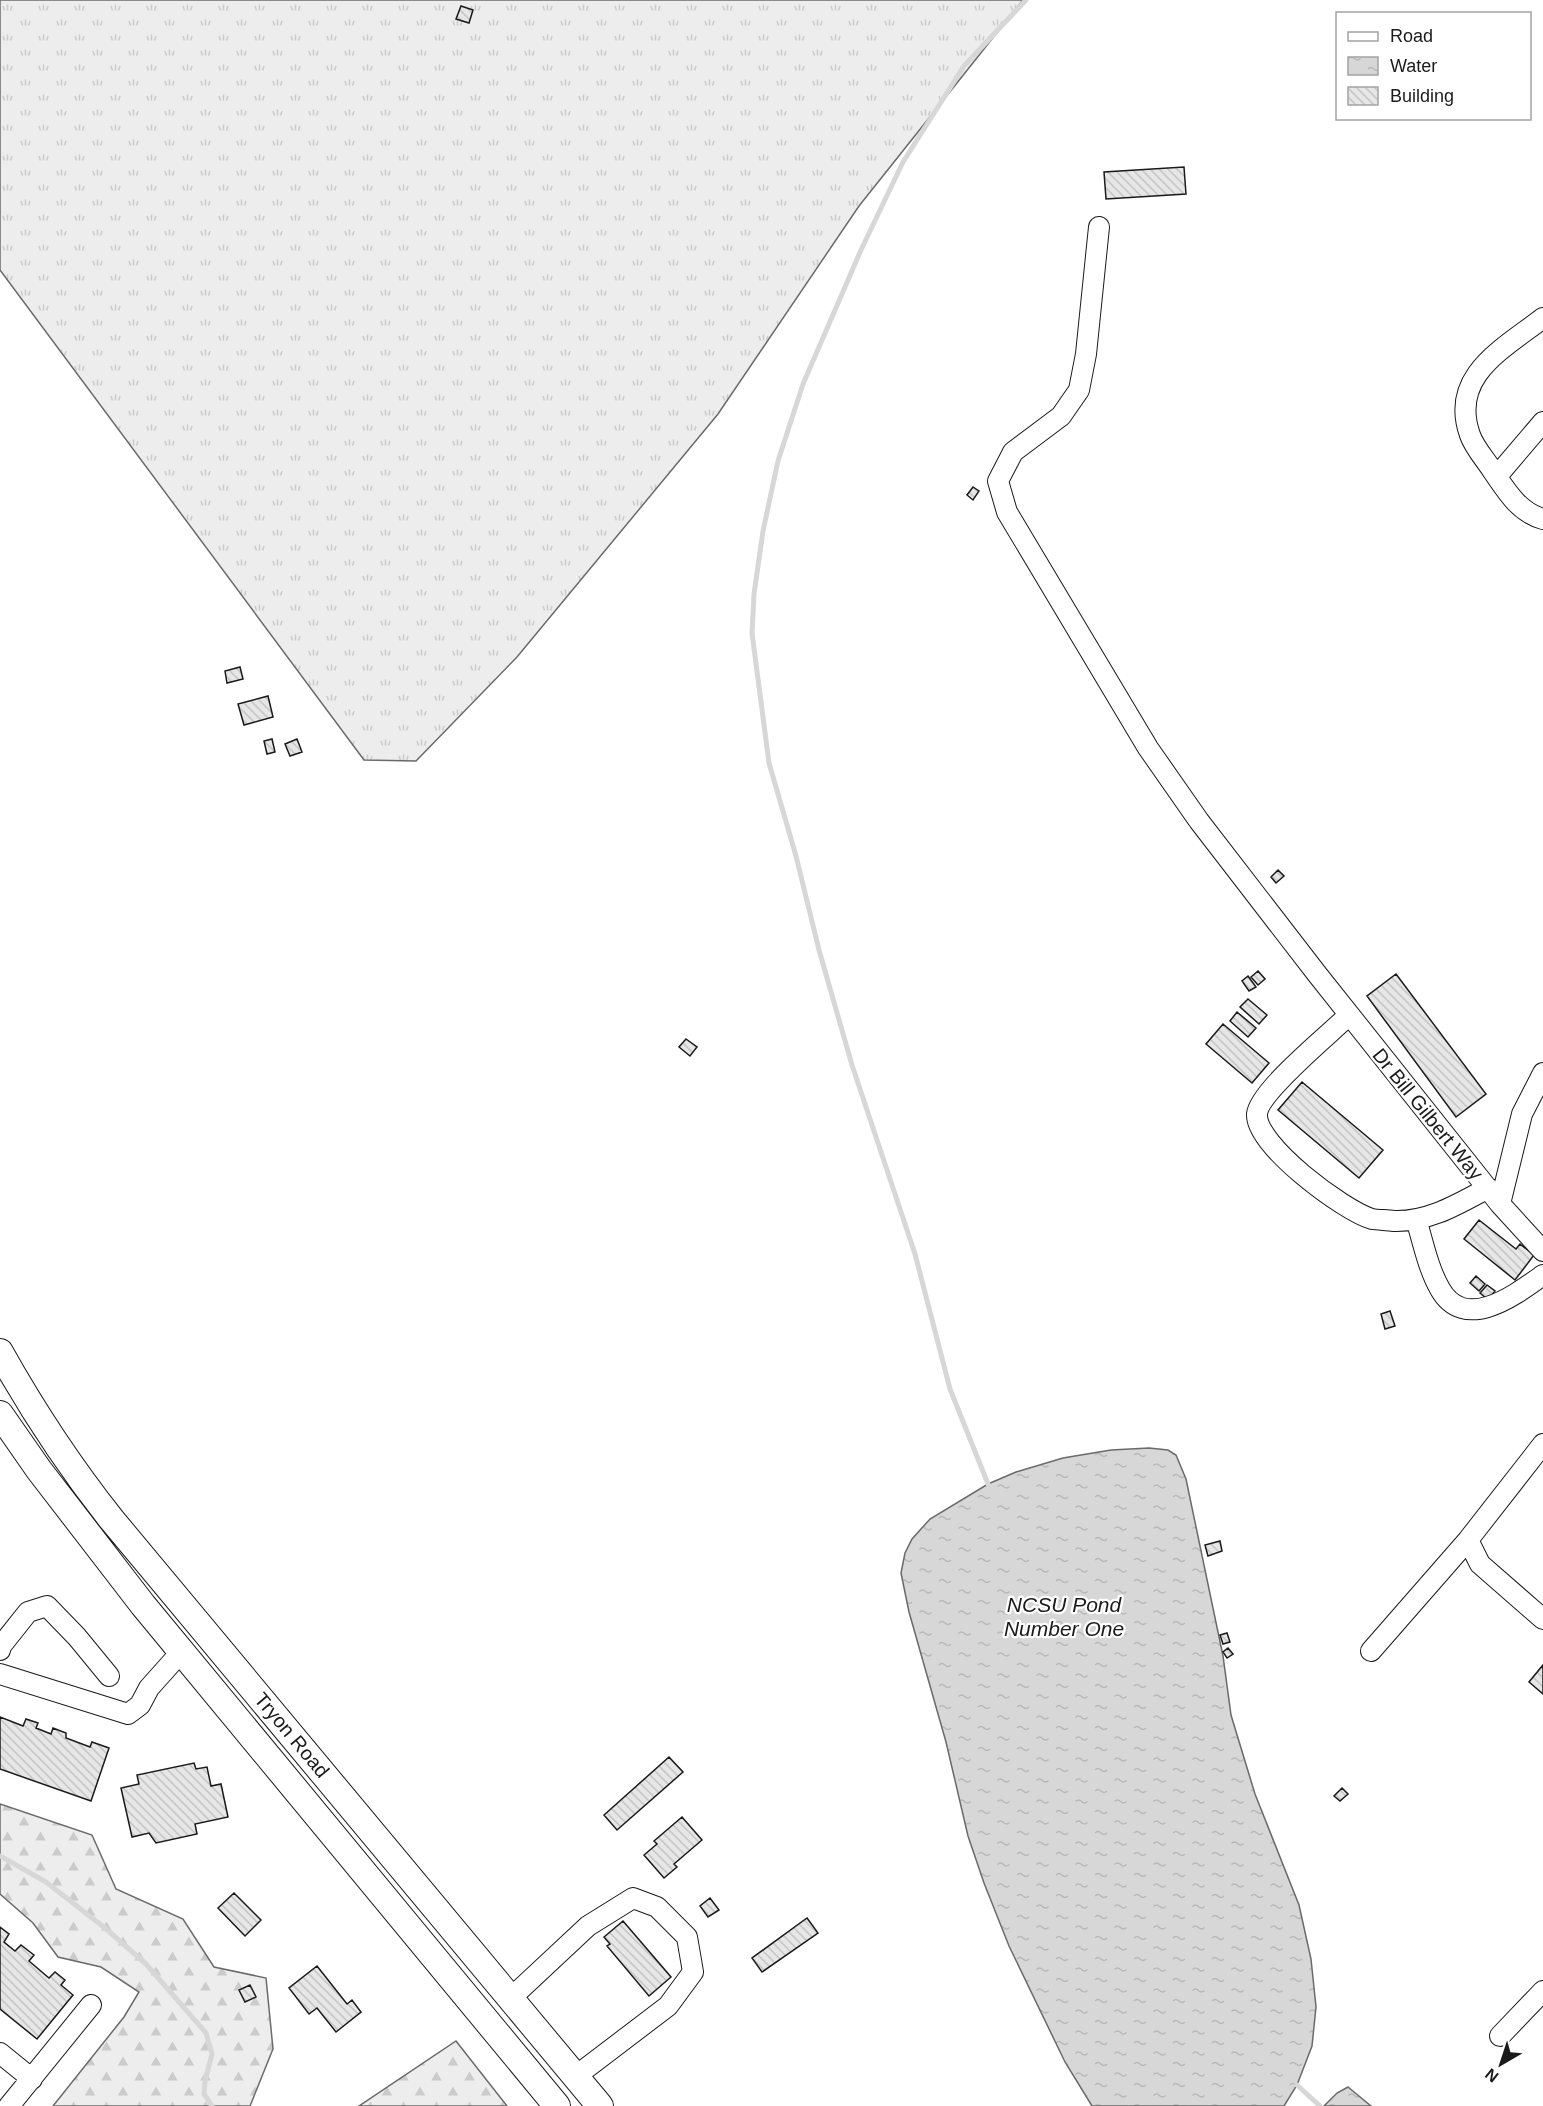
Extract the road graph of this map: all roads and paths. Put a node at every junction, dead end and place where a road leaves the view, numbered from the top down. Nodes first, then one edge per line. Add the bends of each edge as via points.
1 (1099, 226) dead end
2 (1543, 318) edge
3 (1543, 422) edge
4 (1497, 476) junction
5 (1543, 519) edge
6 (1349, 1015) junction
7 (1543, 1073) edge
8 (1488, 1188) junction
9 (1500, 1204) junction
10 (1416, 1219) junction
11 (1543, 1251) edge
12 (1543, 1275) edge
13 (0, 1352) edge
14 (0, 1414) edge
15 (1543, 1444) edge
16 (1468, 1540) junction
17 (1543, 1619) edge
18 (0, 1650) edge
19 (182, 1651) junction
20 (1371, 1651) dead end
21 (0, 1674) edge
22 (109, 1676) dead end
23 (1543, 1991) edge
24 (512, 1998) junction
25 (91, 2005) dead end
26 (1500, 2036) dead end
27 (0, 2053) edge
28 (576, 2076) junction
29 (32, 2079) junction
30 (9, 2106) edge
31 (557, 2106) edge
32 (600, 2106) edge

1 - 6 street, Dr Bill Gilbert Way via 1079,390 1061,416 1013,452 998,481 1007,512 1148,748 1199,821
2 - 4 street via 1487,361 1471,382 1466,399 1470,436
3 - 4 street
4 - 5 street via 1514,502
6 - 8 street, Dr Bill Gilbert Way
6 - 10 street via 1275,1085 1260,1105 1258,1121 1283,1157 1342,1203 1371,1218
7 - 9 street via 1522,1114
8 - 9 street, Dr Bill Gilbert Way
8 - 10 street via 1448,1209
9 - 11 street, Dr Bill Gilbert Way
10 - 12 street via 1438,1285 1459,1307 1480,1310 1499,1303
13 - 24 main road, Tryon Road via 37,1416 105,1512
14 - 19 main road, Tryon Road via 88,1536
15 - 16 street
16 - 17 street via 1480,1564
16 - 20 street
18 - 22 street via 28,1612 47,1606
19 - 21 street via 149,1688 140,1705 128,1714
19 - 31 main road, Tryon Road
23 - 26 street
24 - 28 main road, Tryon Road
24 - 28 street via 588,1926 633,1898 657,1906 687,1937 693,1972 668,2006
25 - 29 street
27 - 29 street
28 - 32 main road, Tryon Road
29 - 30 street

